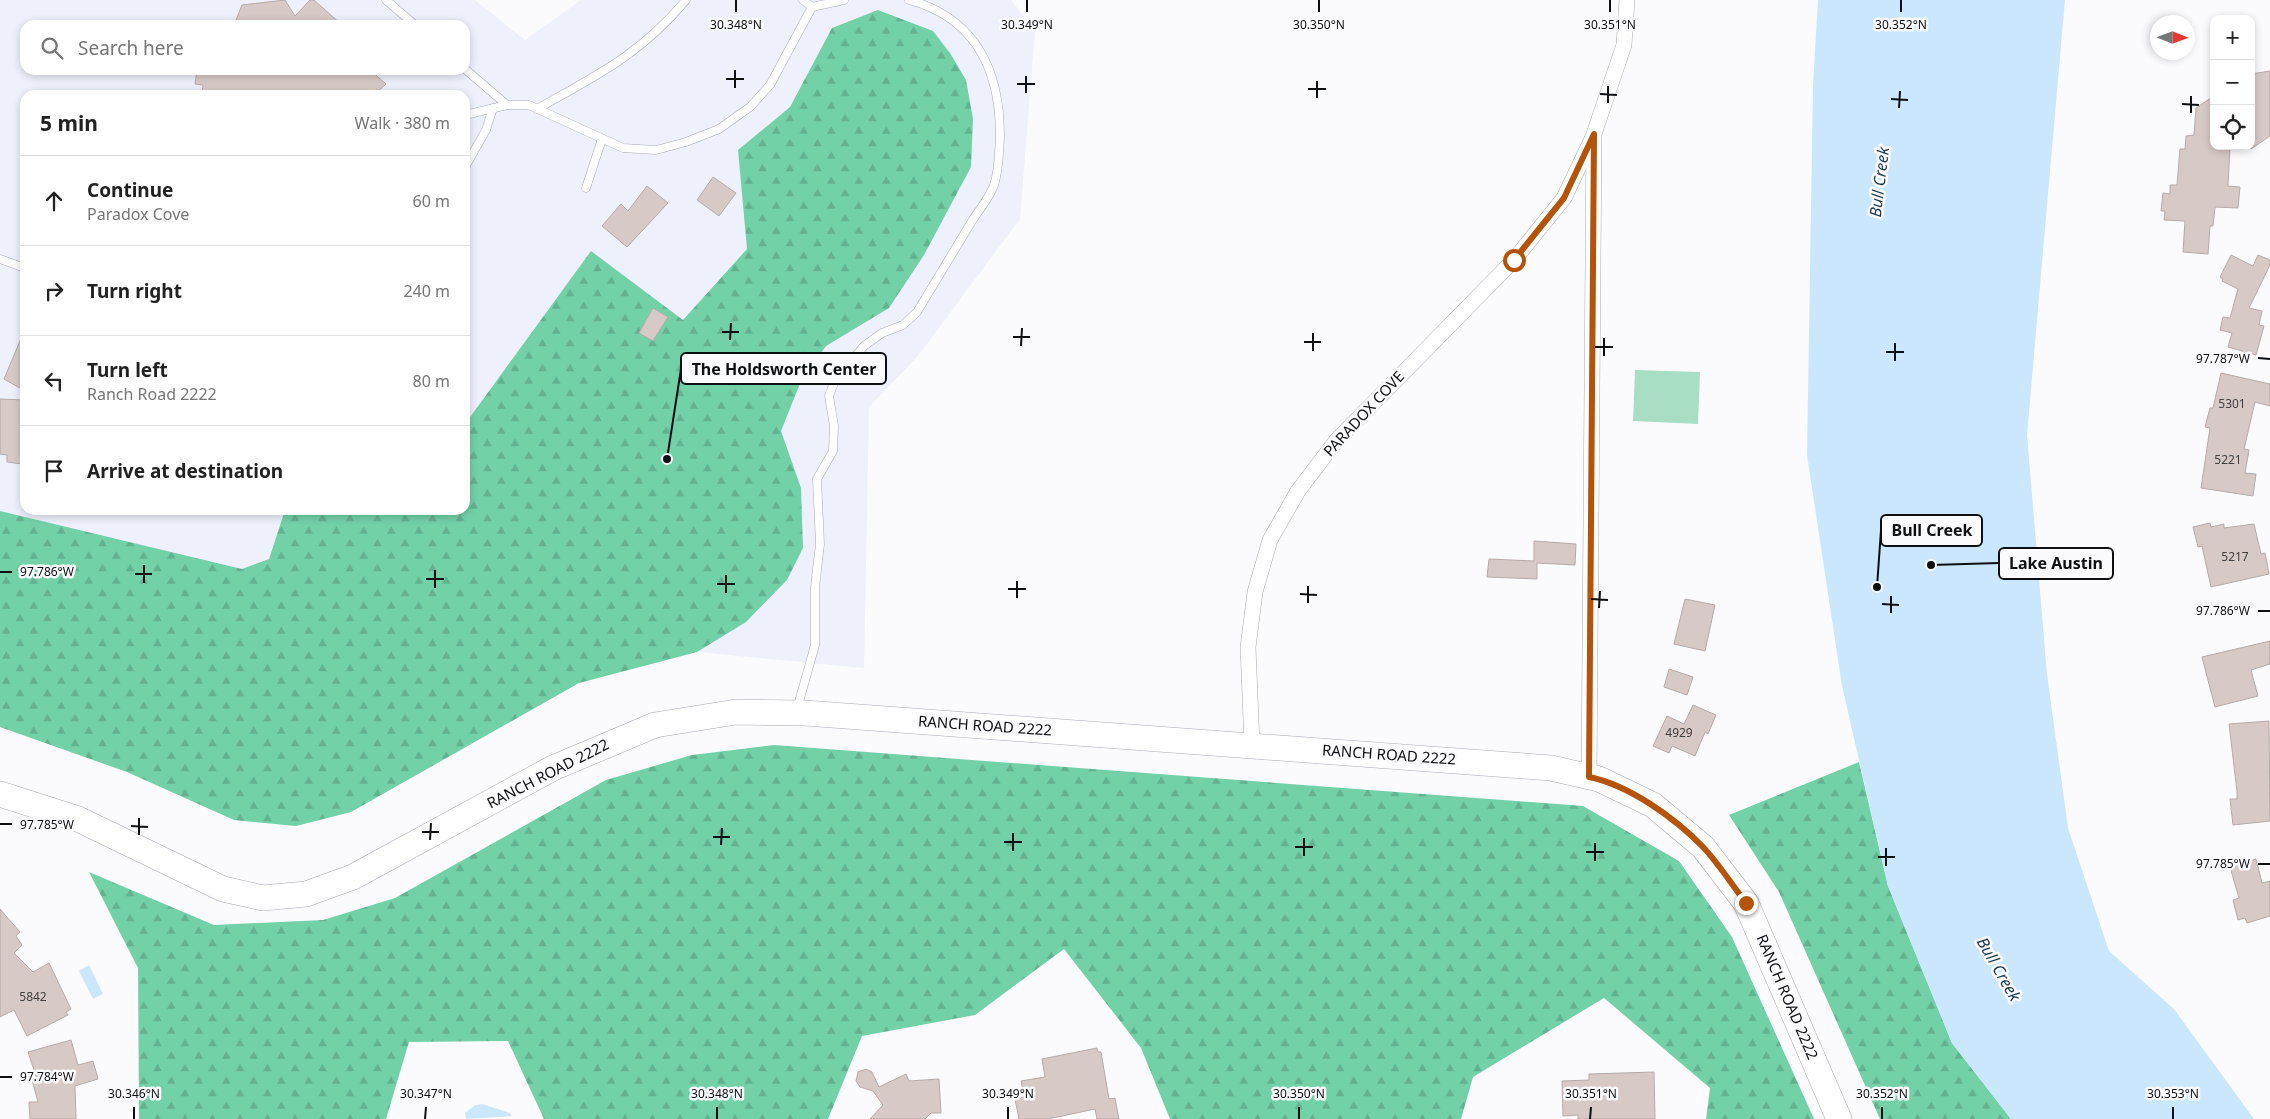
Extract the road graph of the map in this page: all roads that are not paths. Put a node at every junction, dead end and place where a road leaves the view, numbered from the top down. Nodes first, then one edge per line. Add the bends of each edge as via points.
1 (386, 0) edge
2 (686, 0) edge
3 (803, 0) edge
4 (844, 0) edge
5 (909, 0) edge
6 (1627, 0) edge
7 (812, 7) junction
8 (409, 20) edge
9 (470, 72) edge
10 (507, 105) junction
11 (493, 108) junction
12 (536, 108) junction
13 (470, 114) edge
14 (1594, 134) junction
15 (602, 139) junction
16 (470, 158) edge
17 (586, 188) dead end
18 (0, 259) edge
19 (20, 266) edge
20 (796, 713) junction
21 (1252, 745) junction
22 (1589, 777) junction
23 (0, 794) edge
24 (1839, 1119) edge

1 - 8 lane
2 - 12 lane via 645,44
3 - 7 lane
4 - 7 lane
5 - 20 lane via 928,5 955,20 980,50 992,76 1000,109 1000,151 994,186 917,312 903,325 882,333 864,346 835,380 830,396 833,451 817,479 820,544 815,586 815,645
6 - 14 street via 1624,45
7 - 15 lane via 770,85 750,107 718,129 656,150 623,148
9 - 10 lane
10 - 11 lane
10 - 12 lane
11 - 13 lane
11 - 16 lane via 486,130
12 - 15 lane
14 - 21 street, PARADOX COVE via 1564,198 1514,260 1336,440 1298,491 1270,540 1255,592 1248,647
14 - 22 street
15 - 17 lane
18 - 19 lane
20 - 21 main road, RANCH ROAD 2222
20 - 23 main road, RANCH ROAD 2222 via 736,712 655,725 553,768 353,877 306,894 263,898 223,889 78,819
21 - 22 main road, RANCH ROAD 2222 via 1551,768
22 - 24 main road, RANCH ROAD 2222 via 1653,805 1703,847 1746,903

